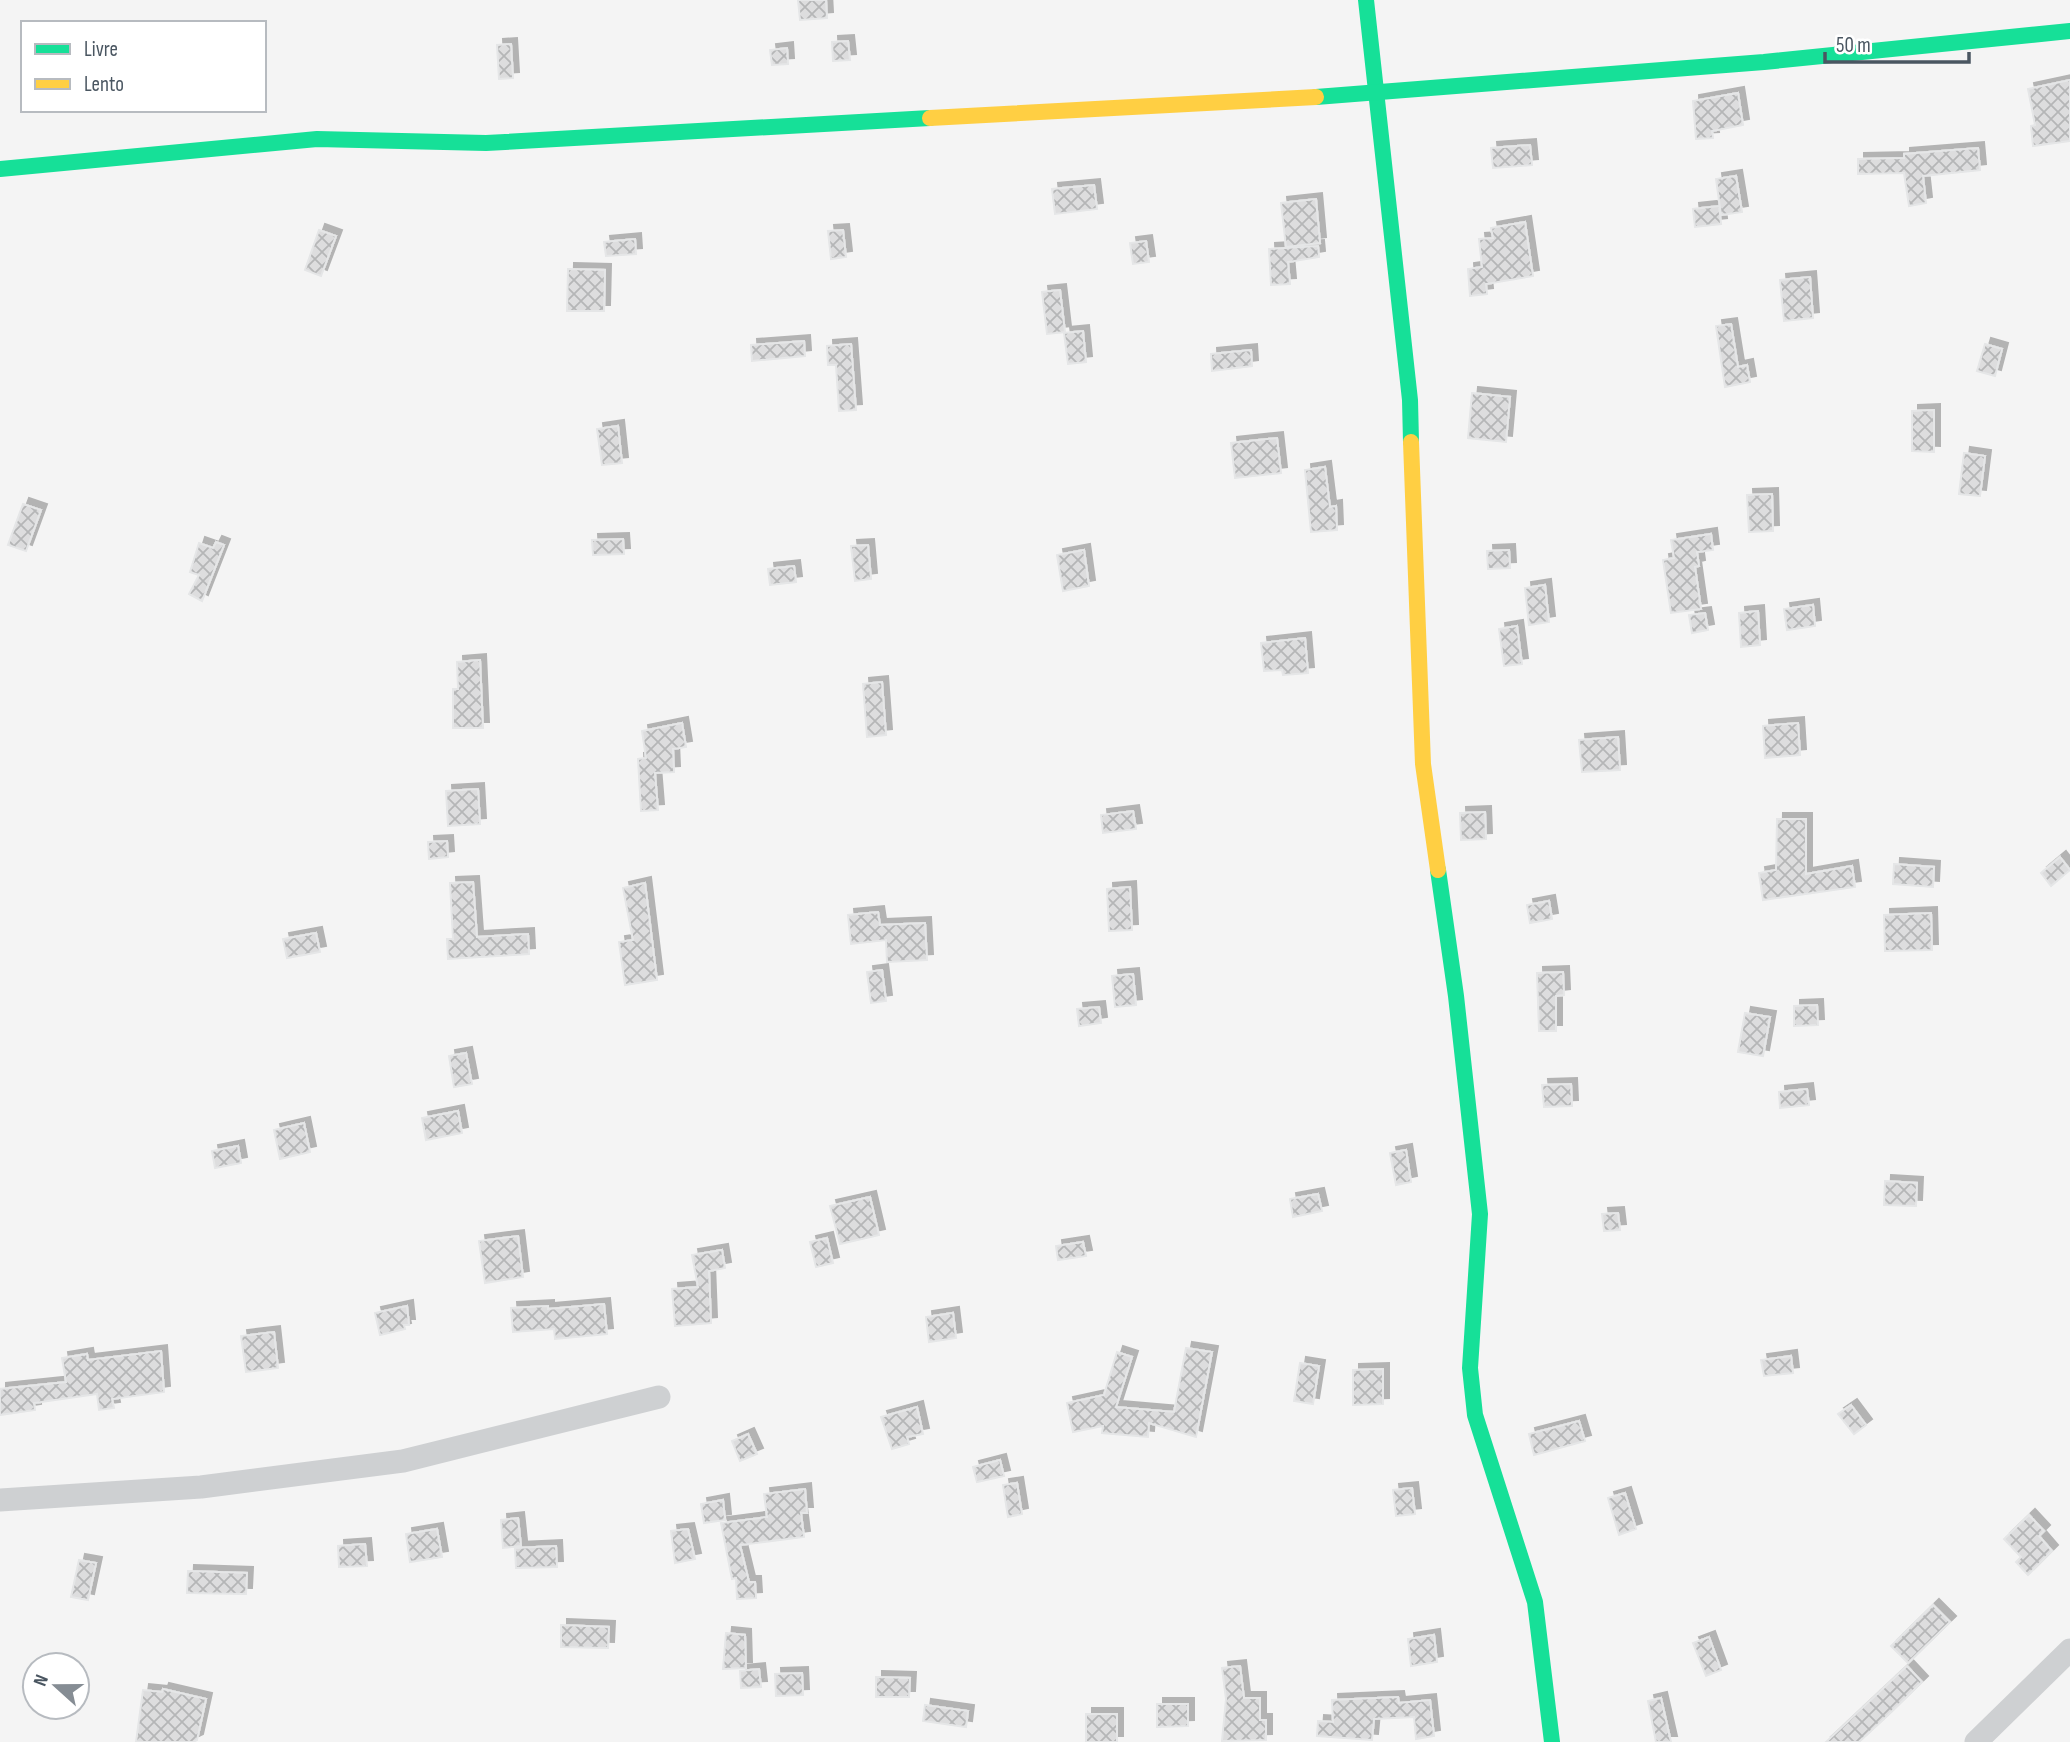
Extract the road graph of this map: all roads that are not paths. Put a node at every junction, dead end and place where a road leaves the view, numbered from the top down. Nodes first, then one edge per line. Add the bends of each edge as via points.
1 (1366, 0) edge
2 (2070, 31) edge
3 (1374, 94) junction
4 (0, 169) edge
5 (659, 1397) dead end
6 (0, 1500) edge
7 (2070, 1650) edge
8 (1552, 1742) edge
9 (1976, 1742) edge

1 - 3 street
2 - 3 street
3 - 4 street via 486,144 317,139
3 - 8 street via 1410,400 1423,764 1456,996 1480,1214 1471,1380 1475,1415 1535,1602
5 - 6 street via 403,1461 201,1488
7 - 9 street

